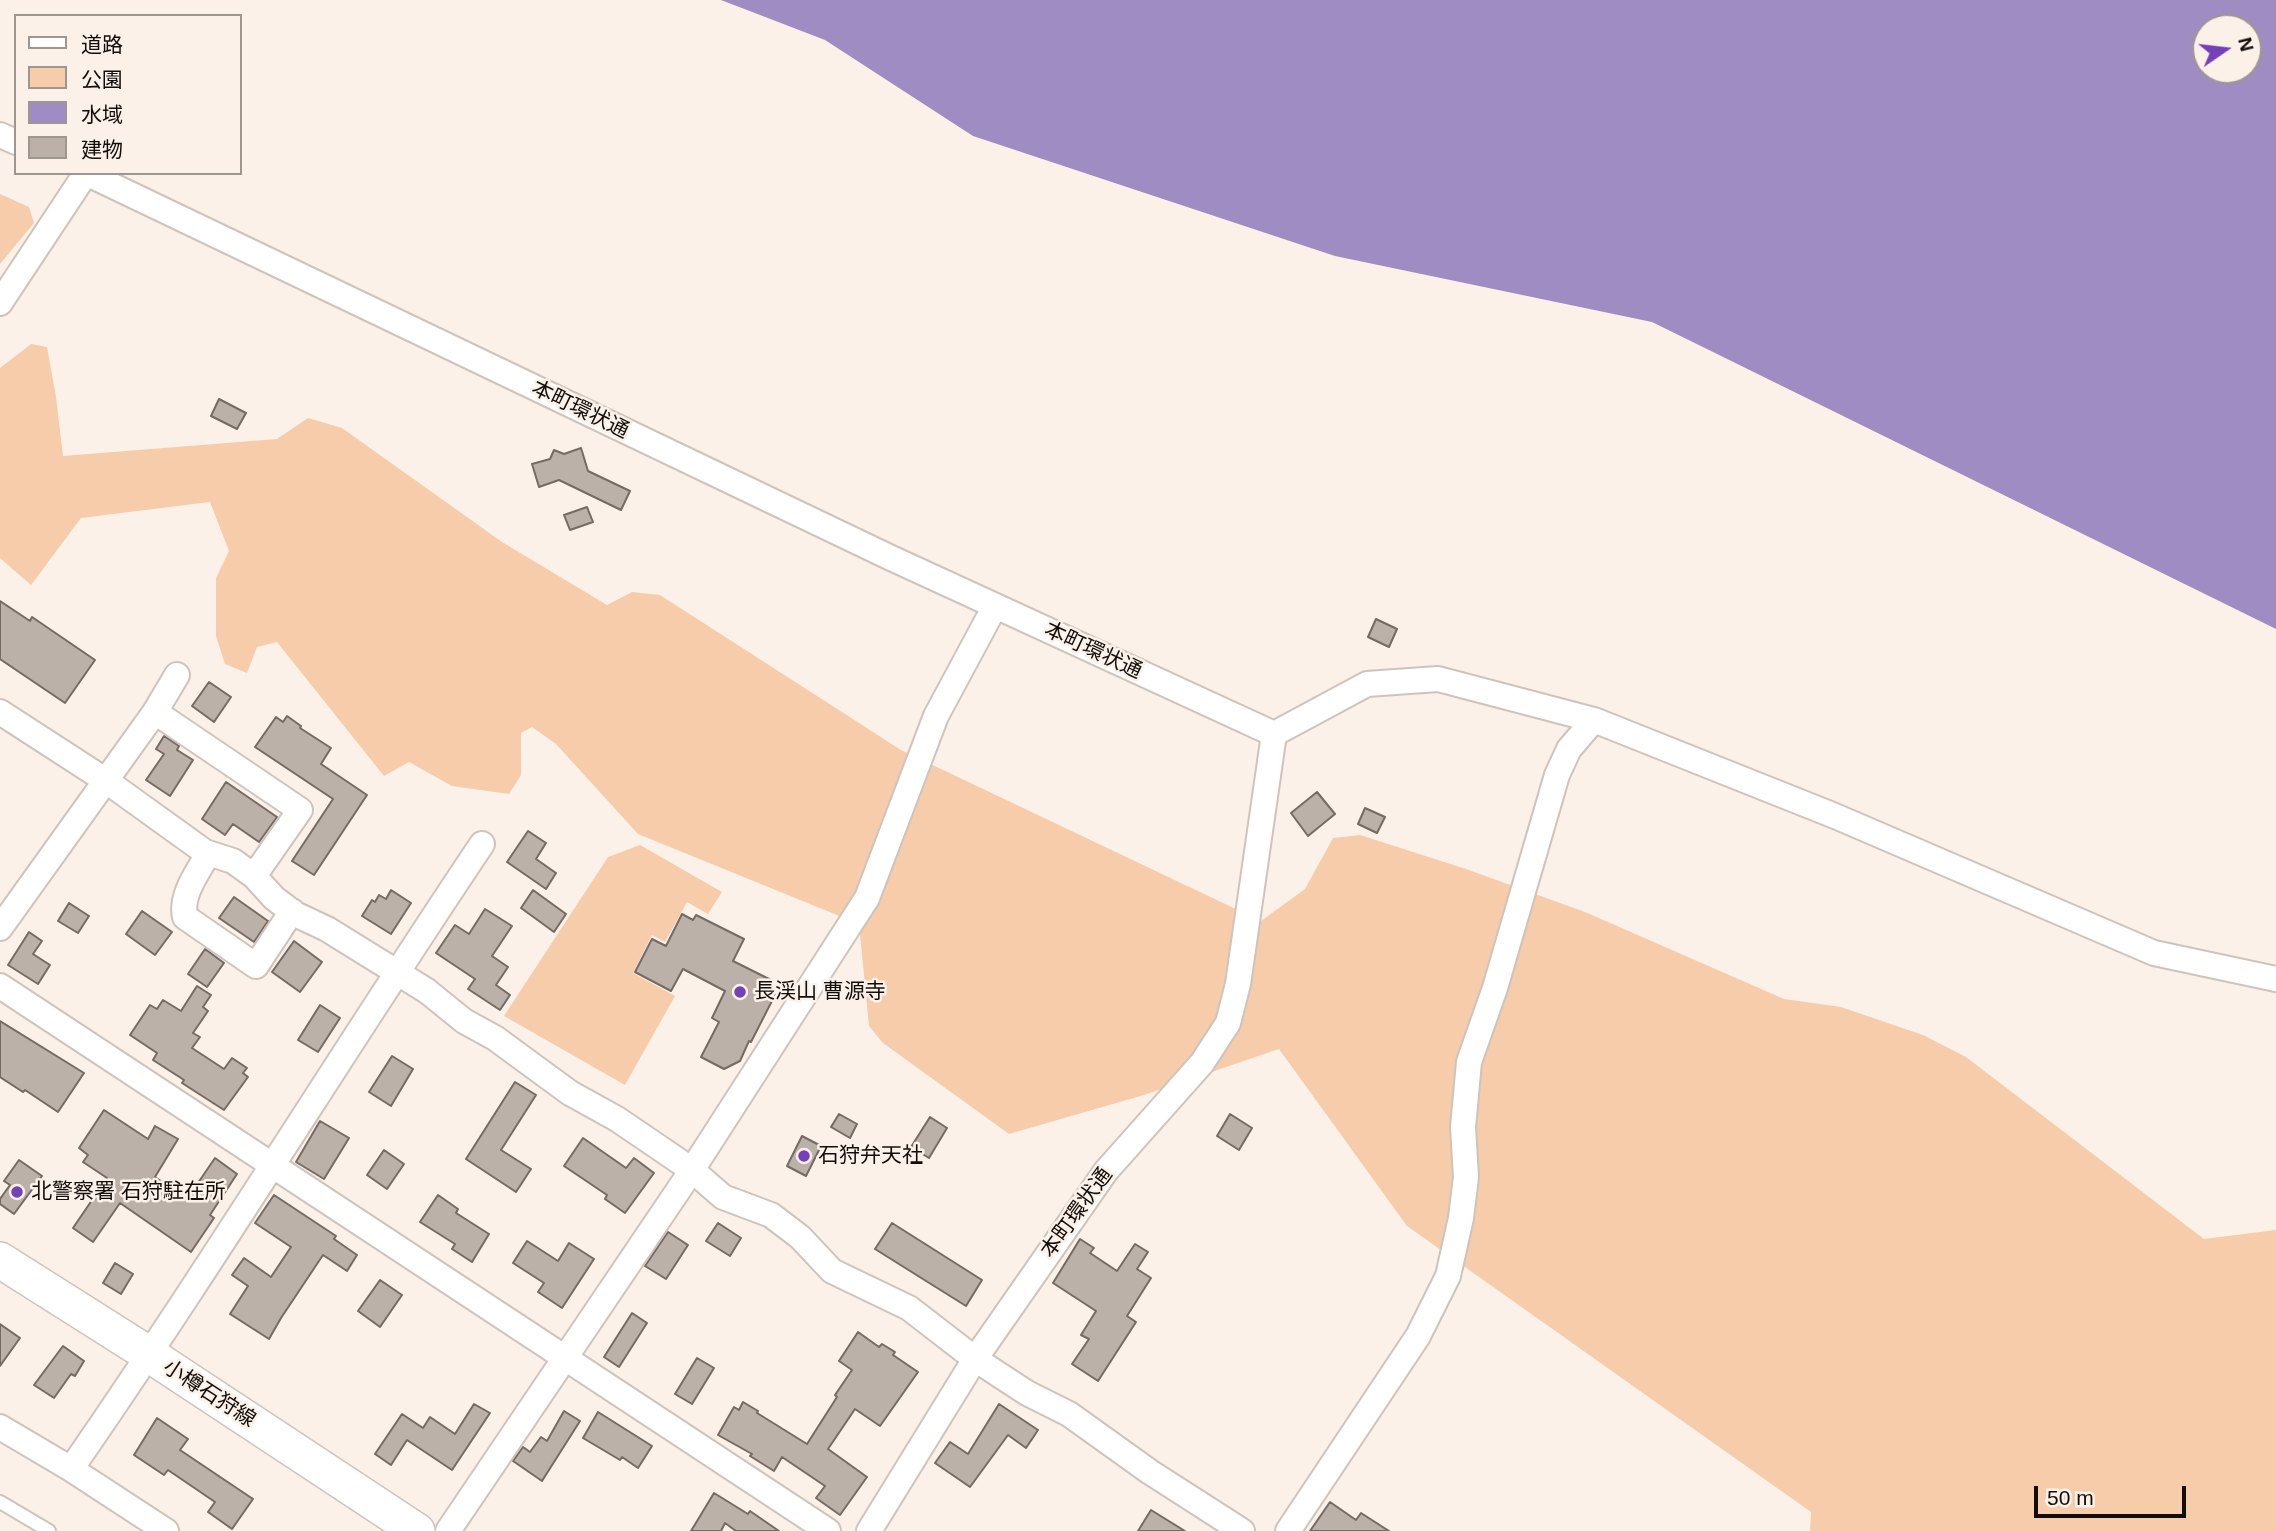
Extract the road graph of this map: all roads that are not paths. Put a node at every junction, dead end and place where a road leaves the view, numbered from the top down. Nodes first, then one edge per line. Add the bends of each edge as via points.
1 (85, 175) edge
2 (90, 175) edge
3 (0, 303) edge
4 (995, 606) junction
5 (177, 675) dead end
6 (0, 712) edge
7 (155, 712) junction
8 (1594, 720) junction
9 (1274, 734) junction
10 (105, 780) junction
11 (482, 844) dead end
12 (208, 853) junction
13 (254, 876) junction
14 (292, 911) junction
15 (0, 928) edge
16 (397, 972) junction
17 (2276, 979) edge
18 (0, 986) edge
19 (271, 1166) junction
20 (692, 1170) junction
21 (0, 1260) edge
22 (150, 1355) junction
23 (567, 1358) junction
24 (975, 1359) junction
25 (0, 1427) edge
26 (71, 1469) junction
27 (0, 1502) edge
28 (49, 1531) edge
29 (166, 1531) edge
30 (417, 1531) edge
31 (448, 1531) edge
32 (828, 1531) edge
33 (869, 1531) edge
34 (1242, 1531) edge
35 (1288, 1531) edge

1 - 3 street, 本町環状通
2 - 4 street, 本町環状通
4 - 9 street, 本町環状通
4 - 20 street via 936,716 867,898
5 - 7 street
6 - 10 street
7 - 10 street
7 - 13 street via 300,810
8 - 9 street via 1438,679 1367,684
8 - 17 street via 1835,816 2154,953
8 - 35 street via 1569,749 1557,775 1469,1062 1463,1127 1466,1177 1448,1276 1418,1336
9 - 24 street, 本町環状通 via 1238,984 1228,1023 1202,1063 1106,1171
10 - 12 street
10 - 15 street
11 - 16 street
12 - 13 street via 233,861
12 - 14 street via 187,894 185,917 256,966
13 - 14 street
14 - 16 street
16 - 19 street
16 - 20 street via 570,1093
18 - 19 street
19 - 22 street
19 - 23 street
20 - 23 street
20 - 24 street via 723,1197 771,1215 832,1271 909,1308
21 - 22 main road, 小樽石狩線
22 - 26 street
22 - 30 main road, 小樽石狩線
23 - 31 street
23 - 32 street
24 - 33 street, 本町環状通
24 - 34 street via 1069,1414
25 - 26 street
26 - 29 street
27 - 28 lane

